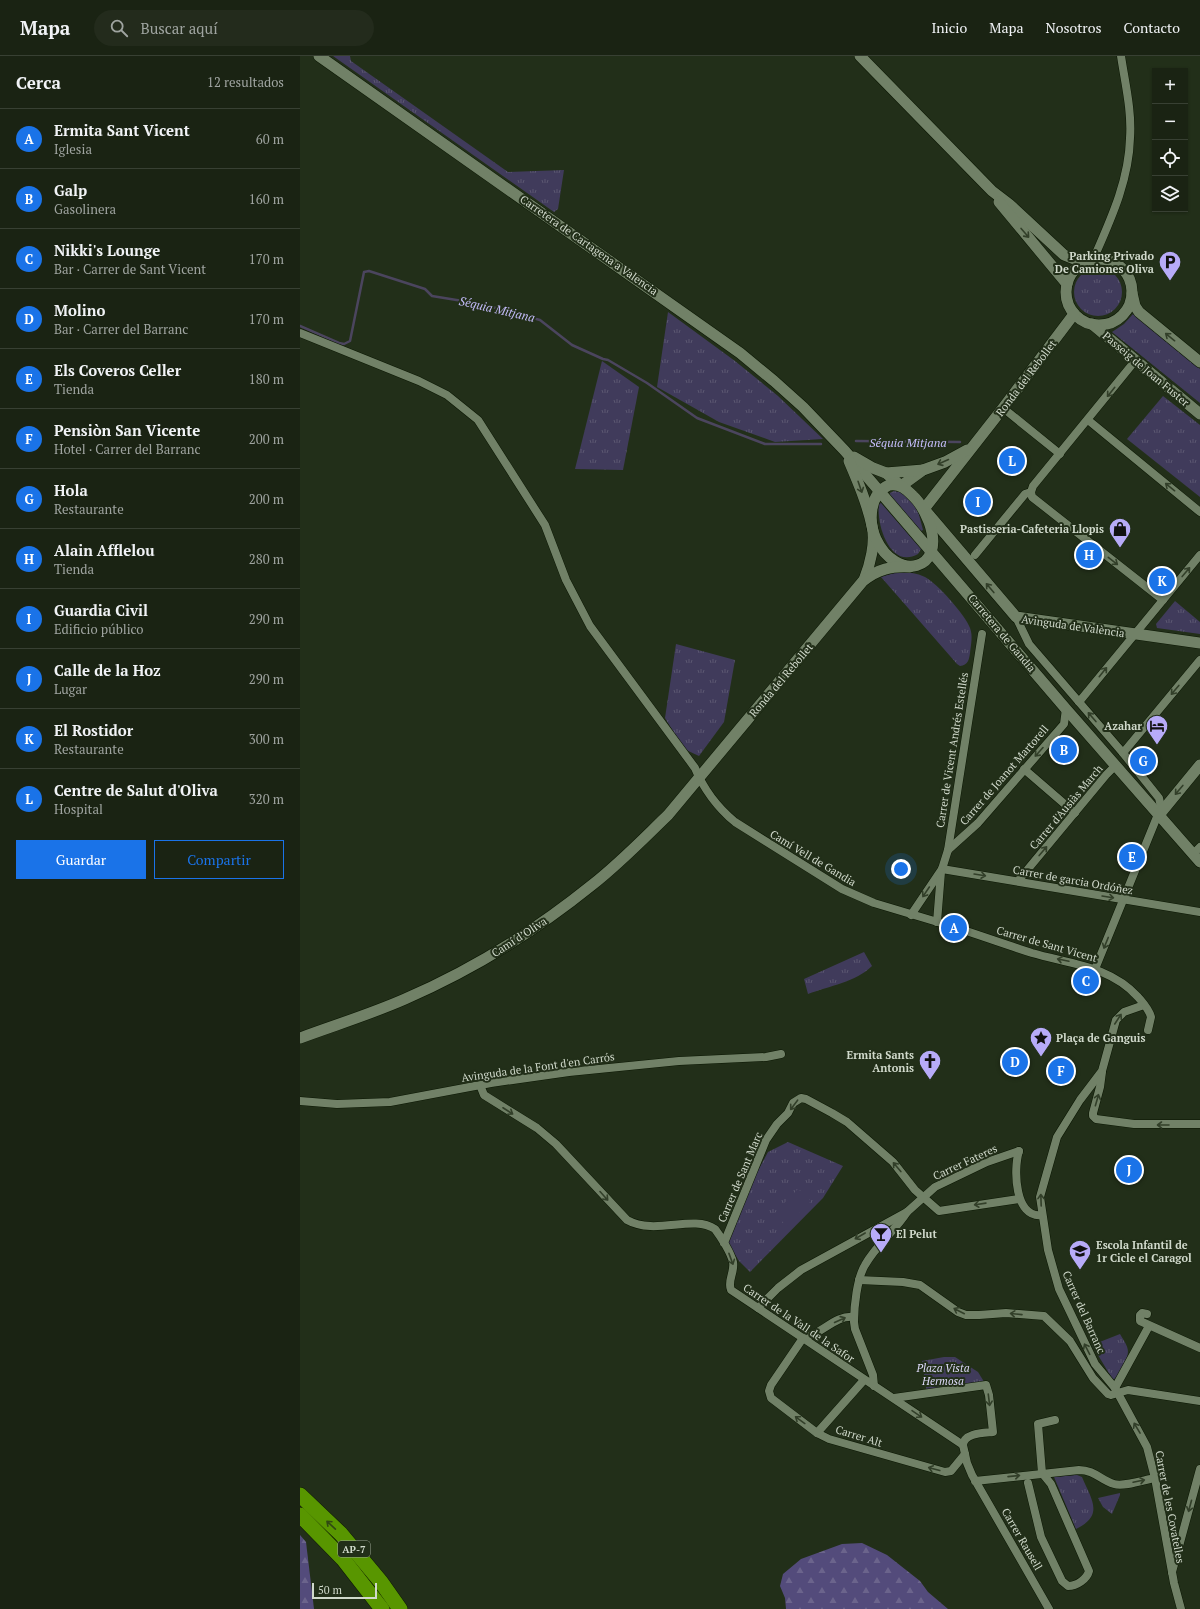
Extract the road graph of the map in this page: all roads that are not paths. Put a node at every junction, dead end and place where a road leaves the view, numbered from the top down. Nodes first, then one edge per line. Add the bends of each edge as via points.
1 (318, 56) edge
2 (860, 56) edge
3 (1121, 56) edge
4 (992, 191) junction
5 (1088, 261) junction
6 (1067, 284) junction
7 (1132, 292) junction
8 (1074, 314) junction
9 (1092, 324) junction
10 (300, 333) edge
11 (1135, 361) junction
12 (1200, 362) edge
13 (1003, 408) junction
14 (1200, 414) edge
15 (1088, 420) junction
16 (976, 442) junction
17 (845, 451) junction
18 (1060, 454) junction
19 (923, 470) junction
20 (886, 473) junction
21 (901, 486) junction
22 (880, 492) junction
23 (1031, 492) junction
24 (924, 509) junction
25 (1200, 512) edge
26 (872, 527) junction
27 (932, 552) junction
28 (975, 555) dead end
29 (1200, 555) edge
30 (910, 567) junction
31 (864, 582) junction
32 (1163, 600) junction
33 (1016, 617) junction
34 (982, 634) dead end
35 (1134, 634) junction
36 (1200, 643) edge
37 (1200, 660) edge
38 (1079, 702) junction
39 (1066, 709) junction
40 (1123, 753) junction
41 (1200, 765) edge
42 (1115, 766) junction
43 (1024, 769) junction
44 (699, 778) junction
45 (1162, 809) junction
46 (1075, 813) junction
47 (948, 850) junction
48 (1198, 854) edge
49 (942, 869) junction
50 (1018, 881) junction
51 (1124, 900) junction
52 (1200, 912) edge
53 (911, 915) junction
54 (938, 922) junction
55 (1095, 969) junction
56 (1144, 1005) junction
57 (1148, 1030) dead end
58 (300, 1038) edge
59 (781, 1054) dead end
60 (1102, 1071) junction
61 (480, 1085) junction
62 (300, 1101) edge
63 (1200, 1124) edge
64 (922, 1197) junction
65 (1019, 1199) junction
66 (907, 1212) junction
67 (1042, 1215) junction
68 (724, 1243) junction
69 (859, 1280) junction
70 (758, 1308) junction
71 (1147, 1314) dead end
72 (854, 1318) junction
73 (1149, 1326) junction
74 (803, 1338) junction
75 (1200, 1348) edge
76 (869, 1364) junction
77 (855, 1374) junction
78 (864, 1380) junction
79 (874, 1386) junction
80 (1116, 1390) junction
81 (894, 1398) junction
82 (1200, 1402) edge
83 (1055, 1420) dead end
84 (817, 1433) junction
85 (964, 1445) junction
86 (965, 1454) junction
87 (1200, 1469) edge
88 (1042, 1473) junction
89 (1155, 1478) junction
90 (975, 1481) junction
91 (1028, 1483) dead end
92 (300, 1495) edge
93 (300, 1515) edge
94 (1172, 1574) junction
95 (382, 1609) edge
96 (400, 1609) edge
97 (1049, 1609) edge
98 (1181, 1609) edge

1 - 17 street, Carretera de Cartagena a Valencia via 740,353 803,406
2 - 4 street
3 - 5 street via 1129,112 1128,155 1121,191
4 - 5 street via 1064,255
4 -> 6 street via 1003,209
5 - 6 street via 1076,268
5 - 7 street via 1103,259 1120,267 1127,274
6 - 8 street via 1066,295
7 - 9 street via 1128,306 1120,318 1102,325
12 -> 7 street via 1139,312
8 - 9 street
8 - 13 street, Ronda del Rebollet
9 - 11 street, Passeig de Joan Fuster
10 - 44 street, Camí Vell de Gandia via 419,381 447,395 478,420 545,525 566,580 590,626 695,768
11 - 14 street, Passeig de Joan Fuster
11 -> 15 street
13 - 16 street, Ronda del Rebollet
13 - 18 street
15 - 18 street
25 -> 15 street
16 -> 19 street, Ronda del Rebollet via 959,455
16 - 24 street, Ronda del Rebollet
17 - 20 street
17 - 22 street, Carretera de Gandia
17 -> 26 street
18 - 23 street via 1033,486
19 - 20 street
19 - 21 street, Ronda del Rebollet
20 - 21 street, Avinguda de València
21 - 22 street via 889,485
21 - 24 street, Avinguda de València
22 - 26 street, Ronda del Rebollet via 872,506
22 - 27 street, Carretera de Gandia
23 - 28 street via 1025,494
23 -> 32 street via 1032,497
24 - 27 street via 933,535
33 -> 24 street, Avinguda de València
26 - 30 street via 883,551 895,562
26 - 31 street, Ronda del Rebollet via 871,556
27 - 30 street via 924,562
27 - 39 street, Carretera de Gandia
32 -> 29 street
30 - 31 street, Ronda del Rebollet via 882,570
31 - 44 street, Ronda del Rebollet
32 - 35 street
33 - 35 street, Avinguda de València
33 - 38 street, Carretera de Gandia via 1029,644
34 - 47 street, Carrer de Vicent Andrés Estellés
35 - 36 street, Avinguda de València
38 -> 35 street
37 -> 40 street
40 -> 38 street, Carretera de Gandia
39 - 42 street, Carretera de Gandia
39 -> 43 street, Carrer de Joanot Martorell via 1064,724
40 - 45 street, Carretera de Gandia via 1159,798
41 -> 45 street
42 - 45 street, Carretera de Gandia
42 - 46 street, Carrer d'Ausiàs March
43 - 46 street
43 - 47 street, Carrer de Joanot Martorell via 978,823
44 - 53 street, Camí Vell de Gandia via 719,806 735,822 842,889
44 - 58 street, Camí d’Oliva via 668,815 604,875 514,942 406,999
45 - 48 street, Carretera de Gandia
45 - 51 street
50 -> 46 street, Carrer d'Ausiàs March
47 - 49 street, Carrer de Vicent Andrés Estellés
49 -> 50 street, Carrer de garcia Ordóñez
49 -> 53 street, Carrer de Vicent Andrés Estellés
49 - 54 street, Carrer de Vicent Andrés Estellés
50 -> 51 street, Carrer de garcia Ordóñez
51 - 52 street, Carrer de garcia Ordóñez
51 -> 55 street
53 - 54 street, Camí Vell de Gandia
55 -> 54 street, Carrer de Sant Vicent via 1039,955
55 - 56 street, Carrer de Sant Vicent via 1123,983
56 - 57 street via 1151,1017
60 -> 56 street, Carrer del Barranc via 1118,1017 1124,1012
59 - 61 street, Avinguda de la Font d'en Carrós via 569,1072
63 -> 60 street via 1134,1124 1096,1119 1093,1113
67 -> 60 street, Carrer del Barranc via 1041,1192 1058,1137 1080,1100
61 - 62 street, Avinguda de la Font d'en Carrós via 390,1102 344,1104
61 -> 68 street, Carrer de la Vall de la Safor via 484,1095 537,1128 556,1144 628,1220 650,1227 702,1223 716,1229
65 -> 64 street via 940,1211
64 - 65 street, Carrer Fateres via 936,1187 987,1162 1019,1151 1016,1170
64 - 66 street, Carrer Fateres
64 -> 68 street, Carrer de Sant Marc via 893,1162 847,1122 806,1099 799,1099 766,1140
65 - 67 street via 1030,1214
66 - 69 street via 866,1263
66 -> 70 street via 804,1268
80 -> 67 street, Carrer del Barranc via 1095,1364 1059,1289
68 -> 70 street, Carrer de la Vall de la Safor via 733,1262 729,1286 731,1290
69 - 72 street
80 -> 69 street via 1111,1395 1108,1394 1096,1382 1070,1341 1047,1318 997,1313 963,1314 927,1289 915,1284
70 - 74 street, Carrer de la Vall de la Safor
71 - 73 street via 1142,1313 1139,1320
74 -> 72 street via 812,1336 842,1318
72 - 76 street via 855,1329
73 - 75 street
73 - 80 street
74 - 77 street, Carrer de la Vall de la Safor
84 -> 74 street, Carrer Alt via 769,1395 771,1385
76 - 77 street
76 - 79 street
77 - 78 street, Carrer de la Vall de la Safor
78 - 79 street, Carrer de la Vall de la Safor
78 - 84 street
79 - 81 street, Carrer de la Vall de la Safor
80 - 82 street via 1132,1390
89 -> 80 street, Carrer de les Covatelles via 1143,1438
81 -> 85 street, Carrer de la Vall de la Safor
81 -> 85 street via 986,1385 993,1432 968,1436 964,1440
83 - 88 street via 1038,1424
86 -> 84 street, Carrer Alt via 954,1468 945,1472 838,1443
85 - 86 street
86 - 90 street
87 -> 94 street
88 -> 89 street via 1085,1470 1118,1485
90 -> 88 street
88 - 91 street via 1051,1484 1088,1571 1088,1575 1077,1584 1068,1586 1062,1581 1041,1537
89 - 94 street, Carrer de les Covatelles
90 - 97 street, Carrer Rausell
96 -> 92 highway, AP-7 via 341,1534
93 - 95 highway, AP-7 via 343,1559
94 - 98 street, Carrer de les Covatelles

